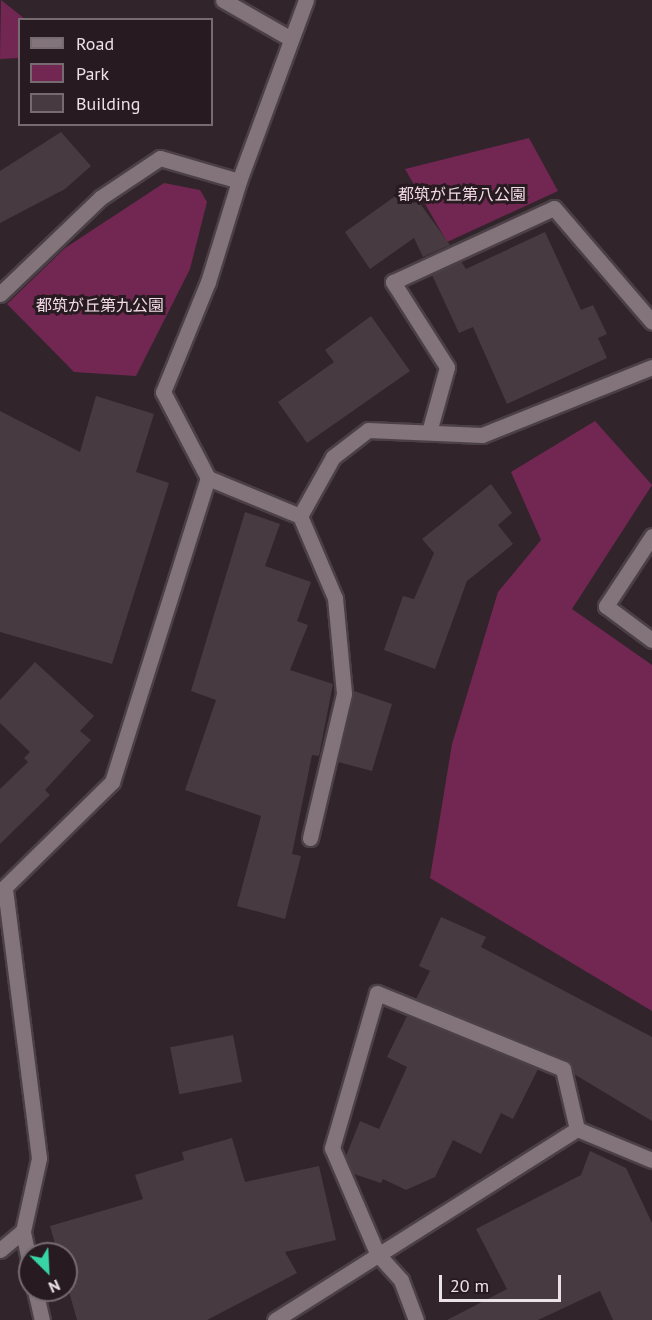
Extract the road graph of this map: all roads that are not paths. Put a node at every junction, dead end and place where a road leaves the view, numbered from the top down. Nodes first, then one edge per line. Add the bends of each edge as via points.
1 (223, 0) edge
2 (306, 0) edge
3 (291, 39) junction
4 (239, 181) junction
5 (0, 294) edge
6 (652, 322) edge
7 (652, 368) edge
8 (429, 432) junction
9 (208, 478) junction
10 (300, 516) junction
11 (652, 536) edge
12 (652, 640) edge
13 (310, 838) dead end
14 (577, 1129) junction
15 (652, 1160) edge
16 (23, 1232) junction
17 (25, 1242) edge
18 (0, 1250) edge
19 (376, 1253) junction
20 (38, 1302) edge
21 (42, 1320) edge
22 (275, 1320) edge
23 (416, 1320) edge

1 - 3 street
2 - 3 street
3 - 4 street
4 - 5 street via 159,158 100,198
4 - 9 street via 208,282 163,392
6 - 8 street via 554,208 393,282 447,367
7 - 8 street via 482,435
8 - 10 street via 368,430 333,457
9 - 10 street
9 - 16 street via 112,782 5,887 39,1158
10 - 13 street via 334,597 344,694
11 - 12 street via 606,606
14 - 15 street
14 - 19 street
14 - 19 street via 562,1069 378,993 332,1148
16 - 17 street
16 - 18 street
19 - 22 street
19 - 23 street via 401,1280
20 - 21 street

